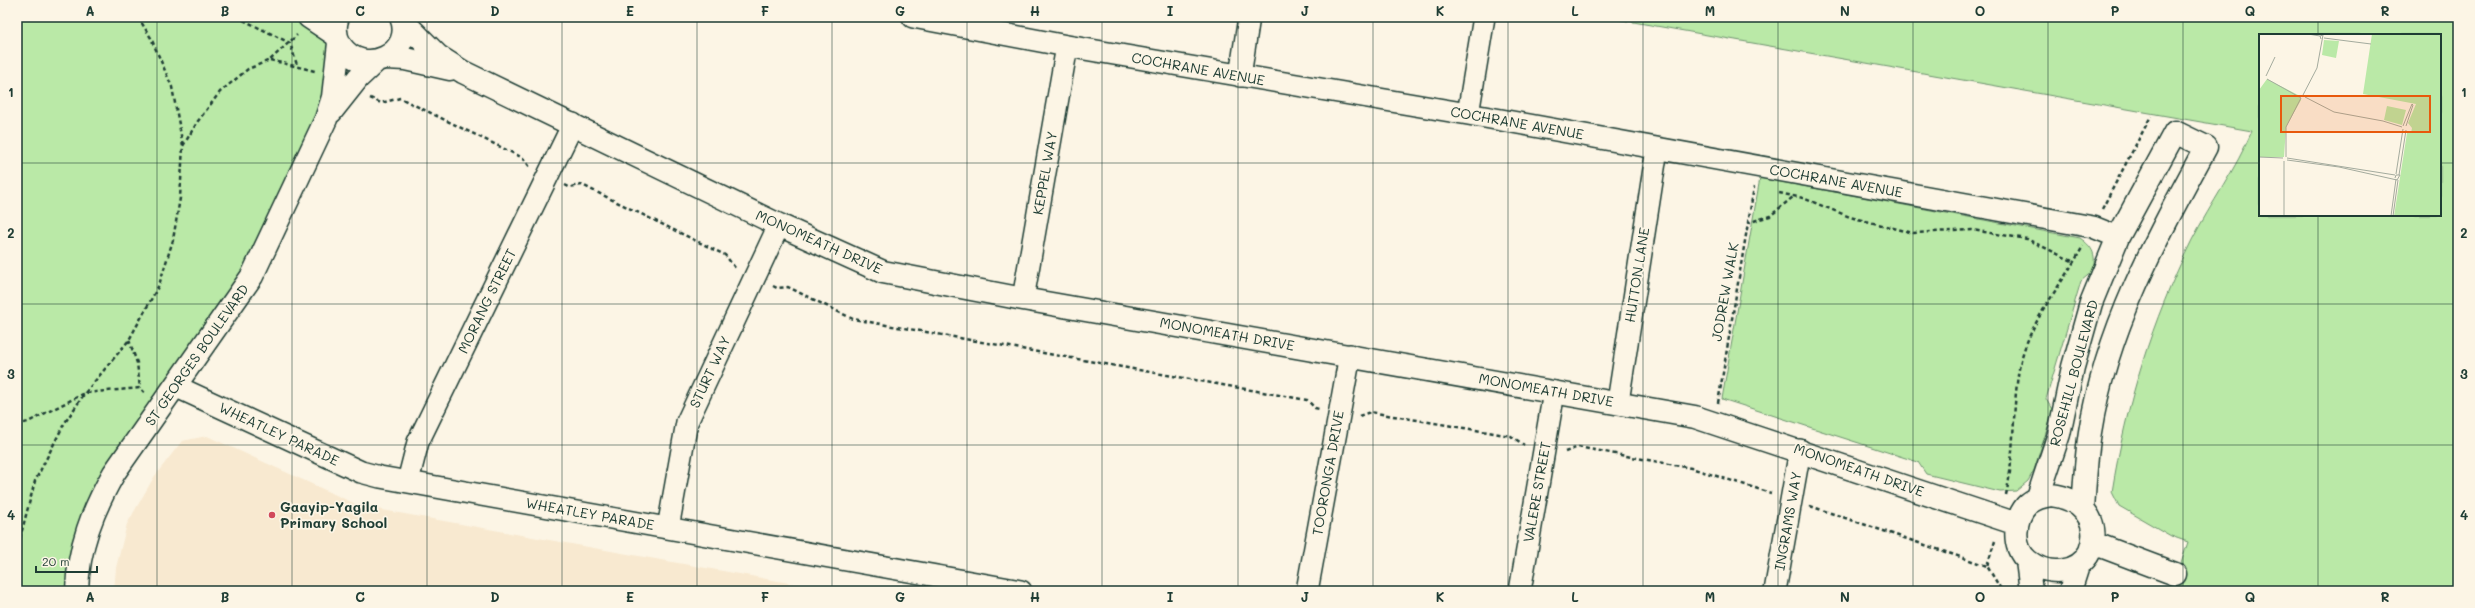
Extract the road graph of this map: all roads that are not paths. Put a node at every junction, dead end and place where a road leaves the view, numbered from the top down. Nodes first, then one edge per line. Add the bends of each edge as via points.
1 (913, 17) edge
2 (1249, 17) edge
3 (1484, 17) edge
4 (310, 18) edge
5 (402, 19) edge
6 (338, 32) edge
7 (1067, 46) junction
8 (381, 60) junction
9 (463, 72) junction
10 (1240, 76) junction
11 (343, 83) junction
12 (1468, 114) junction
13 (572, 124) junction
14 (1657, 149) junction
15 (779, 225) junction
16 (2118, 237) junction
17 (1023, 299) junction
18 (1350, 355) junction
19 (175, 386) junction
20 (1554, 392) junction
21 (1618, 402) junction
22 (1800, 450) junction
23 (408, 481) junction
24 (2038, 497) junction
25 (2083, 508) junction
26 (2009, 522) junction
27 (668, 528) junction
28 (2093, 543) junction
29 (2027, 561) junction
30 (2078, 566) junction
31 (2175, 574) dead end
32 (77, 591) edge
33 (1021, 591) edge
34 (1307, 591) edge
35 (1520, 591) edge
36 (1776, 591) edge
37 (2031, 591) edge
38 (2070, 591) edge

1 - 7 street, COCHRANE AVENUE
2 - 10 street
3 - 12 street
4 - 6 street, MONOMEATH DRIVE
5 - 8 street via 404,32 401,43
5 - 9 street, MONOMEATH DRIVE via 438,56
6 - 8 street, MONOMEATH DRIVE via 345,52 354,59 364,62
6 - 11 street, ST GEORGES BOULEVARD
7 - 10 street, COCHRANE AVENUE
7 - 17 street, KEPPEL WAY
8 - 9 street, MONOMEATH DRIVE via 412,60
8 - 11 street
9 - 13 street, MONOMEATH DRIVE
10 - 12 street, COCHRANE AVENUE
11 - 19 street, ST GEORGES BOULEVARD via 252,276
12 - 14 street, COCHRANE AVENUE
13 - 15 street, MONOMEATH DRIVE
13 - 23 street, MORANG STREET via 418,442
14 - 16 street, COCHRANE AVENUE via 2093,227
14 - 21 street, HUTTON LANE
15 - 17 street, MONOMEATH DRIVE via 883,272
15 - 27 street, STURT WAY via 687,422
16 - 24 street, ROSEHILL BOULEVARD via 2091,303 2073,367 2059,434
16 - 25 street, ROSEHILL BOULEVARD via 2174,132 2206,147 2164,223 2111,348 2090,432
17 - 18 street, MONOMEATH DRIVE
18 - 20 street, MONOMEATH DRIVE
18 - 34 street, TOORONGA DRIVE
19 - 23 street, WHEATLEY PARADE via 362,472
19 - 32 street, ST GEORGES BOULEVARD via 114,472 96,506 80,560
20 - 21 street, MONOMEATH DRIVE
20 - 35 street, VALERE STREET
21 - 22 street, MONOMEATH DRIVE via 1715,421
22 - 26 street, MONOMEATH DRIVE
22 - 36 street, INGRAMS WAY
23 - 27 street, WHEATLEY PARADE
24 - 25 street via 2062,496
24 - 26 street
25 - 28 street via 2092,521
26 - 29 street via 2020,551
27 - 33 street, WHEATLEY PARADE
28 - 30 street via 2087,557
28 - 31 street
29 - 30 street via 2045,570 2061,572
29 - 37 street
30 - 38 street

